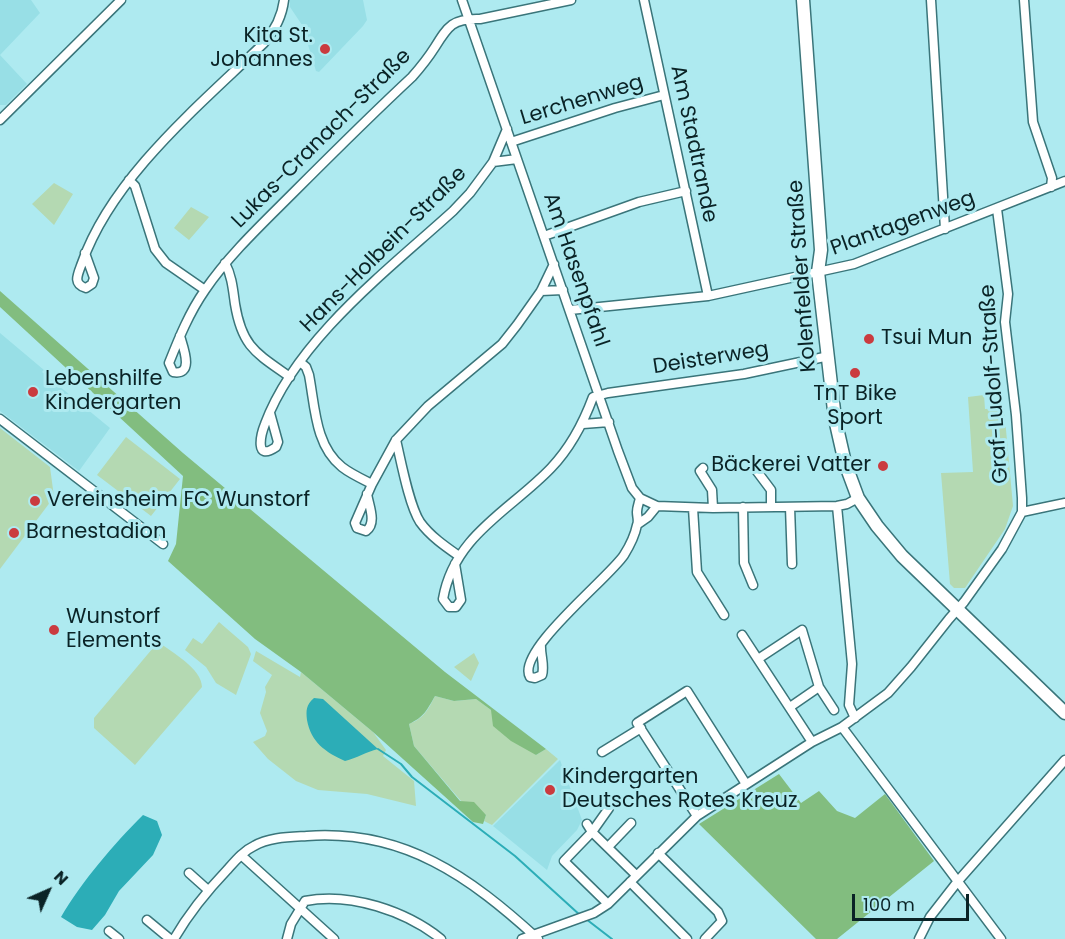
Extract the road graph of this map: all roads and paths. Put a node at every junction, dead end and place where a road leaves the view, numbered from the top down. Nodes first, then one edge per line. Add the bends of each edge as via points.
1 (121, 0) edge
2 (284, 0) edge
3 (462, 0) edge
4 (571, 0) edge
5 (644, 0) edge
6 (803, 0) edge
7 (931, 0) edge
8 (1024, 0) edge
9 (554, 2) edge
10 (469, 19) junction
11 (664, 95) junction
12 (0, 120) edge
13 (507, 129) junction
14 (511, 142) junction
15 (517, 159) junction
16 (493, 162) junction
17 (129, 180) junction
18 (1065, 182) edge
19 (1051, 187) junction
20 (686, 191) junction
21 (997, 209) junction
22 (945, 229) junction
23 (544, 236) junction
24 (85, 253) dead end
25 (225, 263) junction
26 (554, 264) junction
27 (818, 272) junction
28 (205, 290) junction
29 (563, 290) junction
30 (541, 291) junction
31 (708, 296) junction
32 (570, 310) junction
33 (180, 336) dead end
34 (829, 356) junction
35 (300, 362) junction
36 (290, 377) junction
37 (599, 394) junction
38 (270, 413) dead end
39 (0, 419) edge
40 (609, 422) junction
41 (583, 424) junction
42 (396, 440) junction
43 (762, 464) dead end
44 (703, 468) dead end
45 (372, 484) junction
46 (367, 494) dead end
47 (640, 498) junction
48 (858, 498) junction
49 (1065, 503) edge
50 (657, 506) junction
51 (837, 506) junction
52 (743, 507) junction
53 (771, 507) junction
54 (790, 507) junction
55 (693, 508) junction
56 (713, 508) junction
57 (1022, 512) junction
58 (638, 524) junction
59 (163, 544) dead end
60 (792, 564) dead end
61 (753, 585) dead end
62 (958, 609) junction
63 (724, 615) dead end
64 (741, 635) dead end
65 (541, 644) dead end
66 (758, 659) junction
67 (819, 687) junction
68 (790, 707) junction
69 (834, 710) dead end
70 (1065, 713) edge
71 (855, 718) junction
72 (842, 727) junction
73 (641, 728) junction
74 (812, 742) junction
75 (602, 752) dead end
76 (1065, 760) edge
77 (746, 784) junction
78 (609, 808) dead end
79 (697, 816) junction
80 (632, 823) dead end
81 (590, 828) junction
82 (608, 847) junction
83 (658, 853) junction
84 (242, 855) junction
85 (189, 873) dead end
86 (633, 878) junction
87 (958, 881) junction
88 (208, 890) junction
89 (608, 904) junction
90 (301, 907) junction
91 (147, 920) dead end
92 (109, 931) dead end
93 (535, 937) edge
94 (119, 939) edge
95 (172, 939) edge
96 (287, 939) edge
97 (334, 939) edge
98 (441, 939) edge
99 (522, 939) edge
100 (687, 939) edge
101 (705, 939) edge
102 (919, 939) edge
103 (1001, 939) edge

1 - 12 street
2 - 17 street via 279,20 264,43
3 - 10 street, Am Hasenpfahl
4 - 9 street
5 - 11 street, Am Stadtrande
6 - 27 main road, Kolenfelder Straße via 820,250
7 - 22 street
8 - 19 street via 1033,122 1052,178
9 - 10 street
10 - 13 street, Am Hasenpfahl
10 - 25 street, Lukas-Cranach-Straße via 449,26 412,77
11 - 14 street, Lerchenweg
11 - 20 street, Am Stadtrande
13 - 14 street, Am Hasenpfahl
13 - 16 street, Hans-Holbein-Straße
14 - 15 street, Am Hasenpfahl
15 - 16 street, Hans-Holbein-Straße
15 - 23 street, Am Hasenpfahl
16 - 35 street, Hans-Holbein-Straße via 453,211 338,317
17 - 24 street via 101,220
17 - 28 street via 135,186 154,249 166,263
18 - 19 street, Plantagenweg
19 - 21 street, Plantagenweg
20 - 23 street via 639,202
20 - 31 street, Am Stadtrande
21 - 22 street, Plantagenweg
21 - 57 street, Graf-Ludolf-Straße via 1008,294 1005,322
22 - 27 street, Plantagenweg via 854,264
23 - 26 street, Am Hasenpfahl
25 - 28 street, Lukas-Cranach-Straße
25 - 36 street via 238,324 246,341
26 - 29 street, Am Hasenpfahl
26 - 30 street
27 - 31 street, Plantagenweg
27 - 34 main road, Kolenfelder Straße
28 - 33 street, Lukas-Cranach-Straße
29 - 30 street
29 - 32 street, Am Hasenpfahl
30 - 42 street via 502,344 430,404
31 - 32 street, Plantagenweg
32 - 37 street, Am Hasenpfahl
34 - 37 street, Deisterweg via 744,374
34 - 48 main road, Kolenfelder Straße via 841,448
35 - 36 street, Hans-Holbein-Straße
35 - 45 street, Hans-Holbein-Straße via 309,375 324,446 342,467
36 - 38 street, Hans-Holbein-Straße
37 - 40 street, Am Hasenpfahl
37 - 41 street via 592,397
39 - 59 street
40 - 41 street
40 - 47 street, Am Hasenpfahl via 628,479
41 - 42 street via 552,468 485,524 457,560 421,523
42 - 45 street
43 - 53 street via 756,470 771,490
44 - 56 street via 700,471 712,490
45 - 46 street
47 - 50 street
47 - 58 street via 636,510
48 - 51 street
48 - 62 main road, Kolenfelder Straße via 902,556
49 - 57 street
50 - 55 street
50 - 58 street
51 - 54 street
51 - 71 street via 852,664 849,705
52 - 53 street
52 - 56 street
52 - 61 street via 744,563
53 - 54 street
54 - 60 street
55 - 56 street
55 - 63 street via 697,572
57 - 62 street, Graf-Ludolf-Straße via 1002,549
58 - 65 street via 618,563
62 - 70 main road, Kolenfelder Straße
62 - 71 street, Graf-Ludolf-Straße via 888,693
64 - 66 street
66 - 67 street via 802,630
66 - 68 street
67 - 68 street
67 - 69 street
68 - 74 street
71 - 72 street, Graf-Ludolf-Straße
72 - 74 street, Graf-Ludolf-Straße
72 - 87 street
73 - 75 street
73 - 77 street via 638,723 687,691
73 - 79 street
74 - 77 street, Graf-Ludolf-Straße
76 - 87 street
77 - 79 street, Graf-Ludolf-Straße
78 - 81 street
79 - 83 street, Graf-Ludolf-Straße
80 - 82 street
81 - 82 street
81 - 89 street via 564,861
82 - 86 street
83 - 86 street, Graf-Ludolf-Straße
83 - 101 street via 718,912 722,921
84 - 88 street
84 - 90 street
84 - 93 street via 256,844 311,836 349,836 386,843 420,854 458,874
85 - 88 street
86 - 89 street, Graf-Ludolf-Straße
86 - 100 street
87 - 102 street via 930,917
87 - 103 street
88 - 95 street
89 - 93 street, Graf-Ludolf-Straße
90 - 96 street
90 - 97 street
90 - 98 street via 305,901 318,898 364,904 405,917
91 - 95 street
92 - 94 street
93 - 99 street, Graf-Ludolf-Straße

